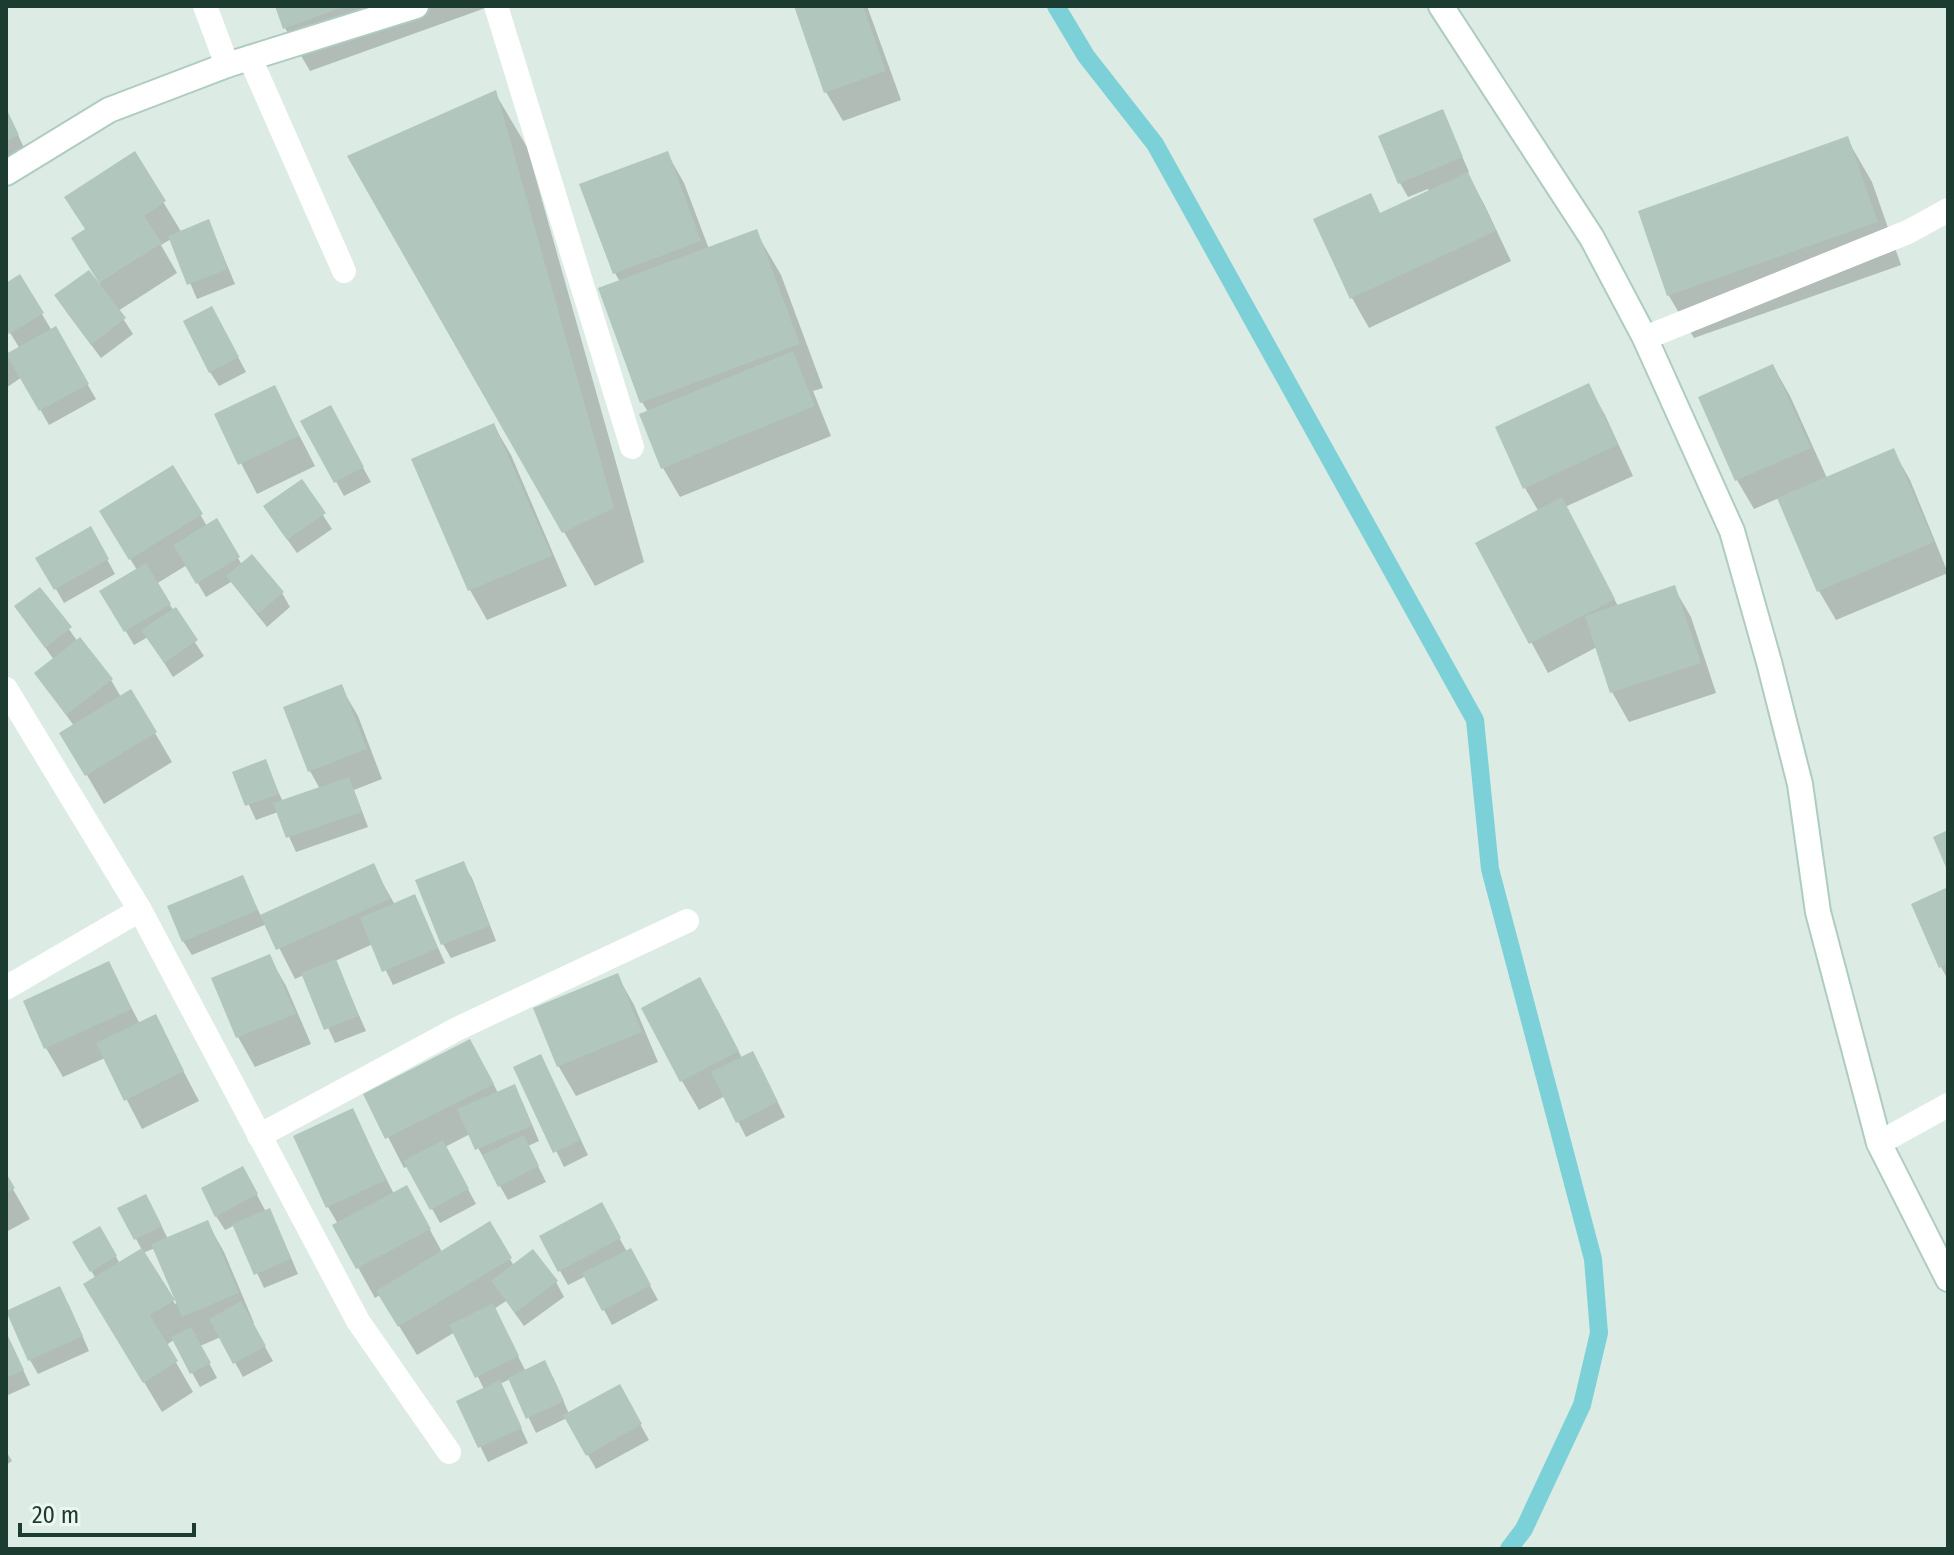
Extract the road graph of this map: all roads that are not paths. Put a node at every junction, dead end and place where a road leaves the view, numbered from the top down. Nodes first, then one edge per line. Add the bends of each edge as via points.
1 (205, 6) edge
2 (416, 6) edge
3 (496, 6) edge
4 (1441, 6) edge
5 (239, 61) junction
6 (6, 173) edge
7 (1948, 210) edge
8 (344, 271) dead end
9 (1645, 338) junction
10 (632, 447) dead end
11 (6, 689) edge
12 (140, 910) junction
13 (687, 921) dead end
14 (6, 988) edge
15 (1948, 1105) edge
16 (259, 1136) junction
17 (1879, 1143) junction
18 (1948, 1279) edge
19 (449, 1452) dead end

1 - 5 street
2 - 5 street
3 - 10 street
4 - 9 street via 1592,238
5 - 6 street via 109,110
5 - 8 street
7 - 9 street via 1908,232
9 - 17 street via 1732,531 1800,784 1818,912
11 - 12 street
12 - 14 street
12 - 16 street
13 - 16 street via 457,1029
15 - 17 street
16 - 19 street via 358,1321
17 - 18 street

